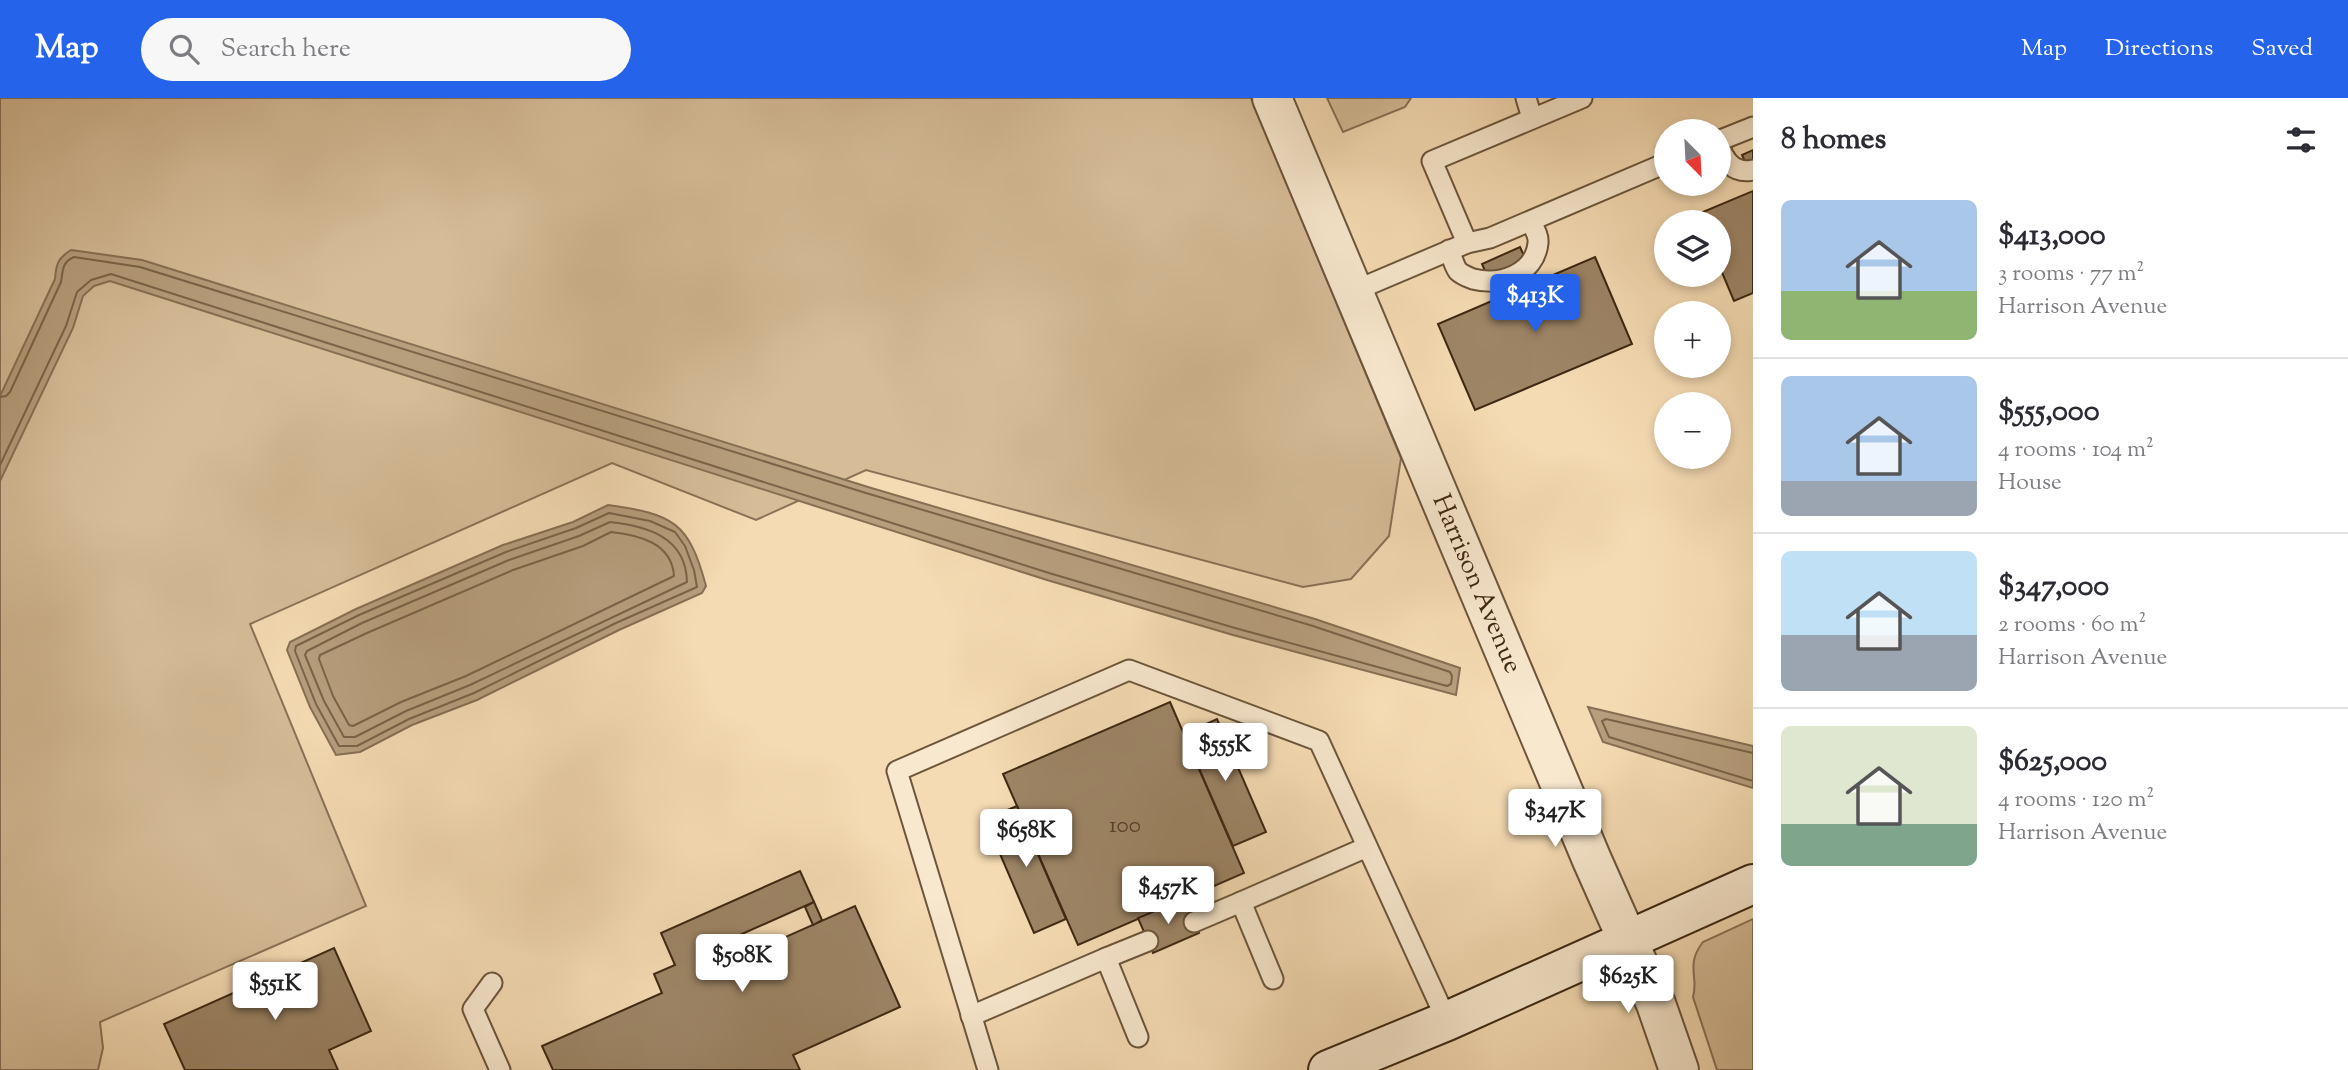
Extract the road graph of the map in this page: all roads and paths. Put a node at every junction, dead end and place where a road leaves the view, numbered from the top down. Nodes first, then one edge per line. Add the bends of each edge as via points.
1 (1272, 98) edge
2 (1526, 98) edge
3 (1582, 98) edge
4 (1532, 118) junction
5 (1753, 127) edge
6 (1731, 137) edge
7 (1731, 165) edge
8 (1654, 168) edge
9 (1753, 170) edge
10 (1531, 222) junction
11 (1458, 246) junction
12 (1354, 292) junction
13 (1367, 847) junction
14 (1753, 884) edge
15 (1241, 902) junction
16 (1194, 922) dead end
17 (1148, 941) dead end
18 (1628, 941) junction
19 (1106, 958) junction
20 (1273, 979) dead end
21 (492, 983) dead end
22 (971, 1016) junction
23 (1447, 1021) junction
24 (1138, 1037) dead end
25 (500, 1070) edge
26 (988, 1070) edge
27 (1328, 1070) edge
28 (1679, 1070) edge

1 - 12 street, Harrison Avenue
2 - 4 lane
3 - 4 lane
4 - 11 lane via 1433,161
5 - 6 lane
7 - 9 lane
8 - 10 lane
10 - 11 lane
10 - 11 lane via 1538,238 1535,253 1523,269 1506,279 1493,282 1467,277 1459,271
11 - 12 lane
12 - 18 street, Harrison Avenue
13 - 15 lane
13 - 22 lane via 1319,741 1129,670 897,771
13 - 23 lane
14 - 18 street
15 - 16 lane
15 - 20 lane
17 - 19 lane
18 - 23 street
18 - 28 street, Harrison Avenue
19 - 22 lane
19 - 24 lane
21 - 25 lane via 474,1009
22 - 26 lane
23 - 27 street

